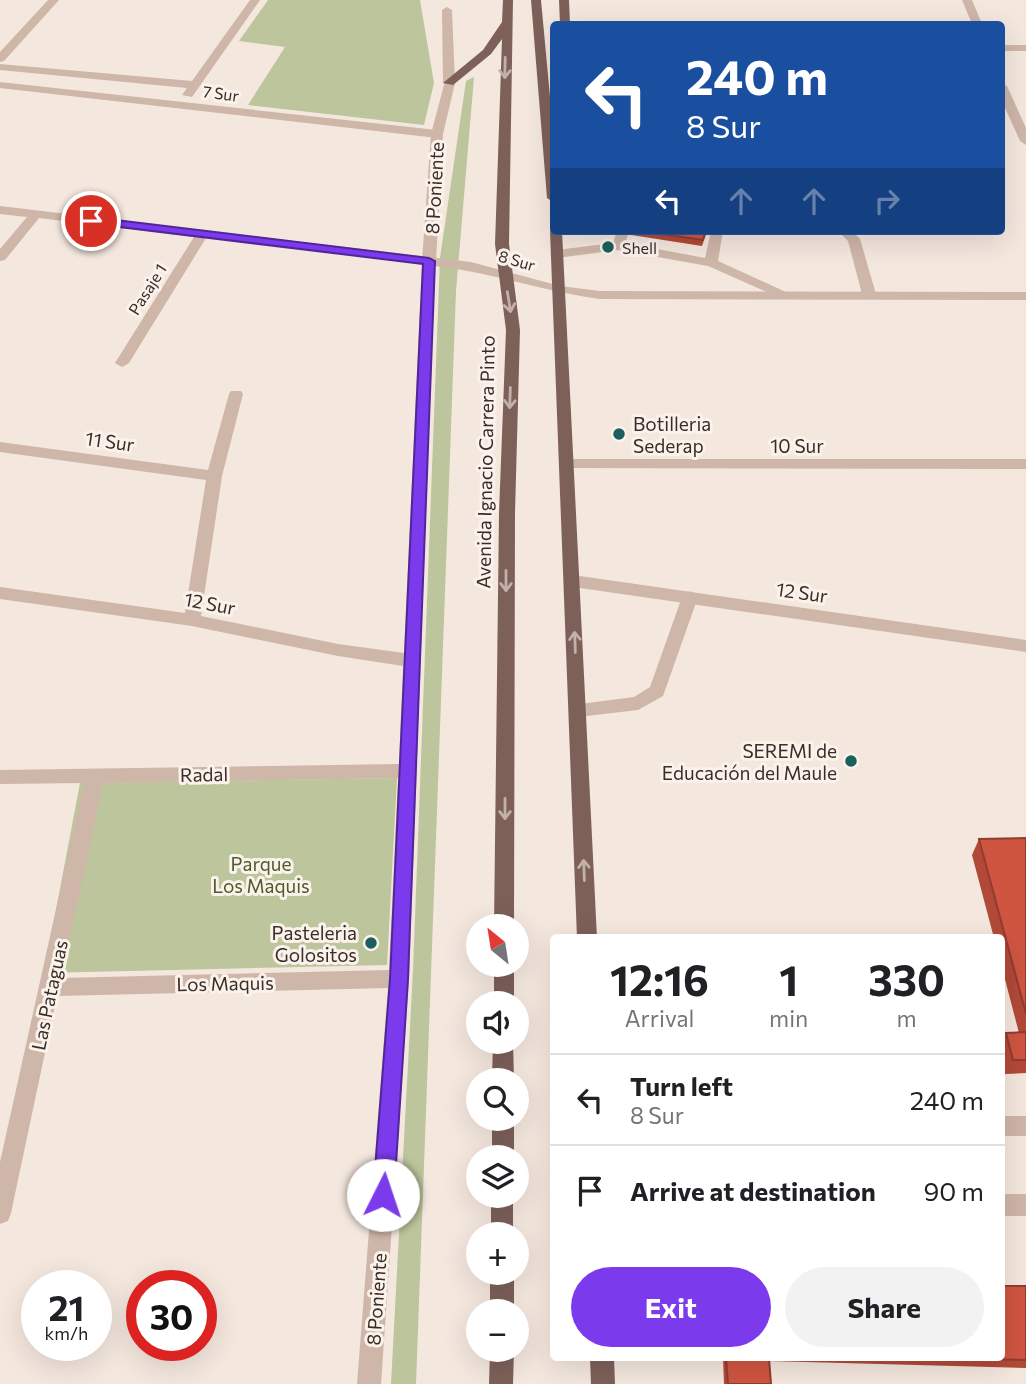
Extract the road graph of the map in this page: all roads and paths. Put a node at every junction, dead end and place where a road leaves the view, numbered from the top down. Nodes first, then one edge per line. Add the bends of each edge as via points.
1 (54, 0) edge
2 (255, 0) edge
3 (508, 0) edge
4 (536, 0) edge
5 (564, 0) edge
6 (967, 0) edge
7 (447, 10) dead end
8 (565, 21) edge
9 (976, 21) edge
10 (506, 24) junction
11 (0, 40) edge
12 (15, 42) junction
13 (1005, 48) edge
14 (1026, 48) edge
15 (0, 59) edge
16 (0, 67) edge
17 (449, 83) junction
18 (0, 85) edge
19 (195, 85) junction
20 (1005, 95) edge
21 (182, 104) junction
22 (550, 128) edge
23 (437, 134) junction
24 (548, 134) junction
25 (1026, 141) edge
26 (550, 156) edge
27 (0, 210) edge
28 (36, 214) junction
29 (202, 234) junction
30 (556, 235) edge
31 (716, 235) edge
32 (849, 235) edge
33 (558, 254) junction
34 (0, 257) edge
35 (429, 261) junction
36 (711, 263) junction
37 (504, 275) junction
38 (559, 290) junction
39 (781, 293) junction
40 (869, 294) junction
41 (1026, 296) edge
42 (122, 363) dead end
43 (236, 394) dead end
44 (0, 447) edge
45 (568, 464) junction
46 (1026, 464) edge
47 (214, 476) junction
48 (573, 581) junction
49 (0, 593) edge
50 (690, 597) junction
51 (192, 620) junction
52 (1026, 646) edge
53 (412, 661) junction
54 (578, 710) junction
55 (409, 771) junction
56 (95, 776) junction
57 (0, 777) edge
58 (504, 914) edge
59 (587, 934) edge
60 (399, 979) junction
61 (51, 987) junction
62 (1005, 1126) edge
63 (1026, 1126) edge
64 (1005, 1205) edge
65 (1026, 1205) edge
66 (0, 1213) edge
67 (603, 1361) edge
68 (502, 1362) edge
69 (369, 1384) edge
70 (501, 1384) edge
71 (603, 1384) edge

1 - 12 street
2 - 19 street
3 - 10 main road, Avenida Ignacio Carrera Pinto
4 - 24 main road
5 - 8 main road
6 - 9 street
7 - 17 street, 8 Poniente
10 - 17 main road via 487,52
10 -> 37 main road, Avenida Ignacio Carrera Pinto
11 - 12 street
12 - 15 street
13 - 14 street
16 - 19 street
17 - 23 street, 8 Poniente
18 - 21 street, 7 Sur
19 - 21 street
20 - 25 street
21 - 23 street, 7 Sur
22 - 24 main road
23 - 35 street, 8 Poniente
24 - 26 main road
27 - 28 street, 8 Sur
28 - 29 street, 8 Sur
28 - 34 street
29 - 35 street, 8 Sur
29 - 42 street, Pasaje 1
30 - 33 main road
31 - 36 street
32 - 40 street
33 - 36 street via 620,240
33 - 38 main road
35 - 37 street, 8 Sur
35 - 53 street, 8 Poniente
36 - 39 street
37 - 38 street, 8 Sur
37 -> 58 main road, Avenida Ignacio Carrera Pinto via 513,330
38 - 39 street, 8 Sur via 612,295
38 - 45 main road
39 - 40 street, 8 Sur
40 - 41 street, 8 Sur
43 - 47 street
44 - 47 street, 11 Sur
45 - 46 street, 10 Sur
45 - 48 main road
47 - 51 street
48 - 50 street, 12 Sur
54 -> 48 main road
49 - 51 street, 12 Sur
50 - 52 street, 12 Sur
50 - 54 street via 657,691 638,703
51 - 53 street, 12 Sur
53 - 55 street, 8 Poniente
59 -> 54 main road
55 - 56 street, Radal
55 - 60 street, 8 Poniente
56 - 57 street, Radal
56 - 61 street, Las Pataguas
60 - 61 street, Los Maquis
60 - 69 street, 8 Poniente
61 - 66 street, Las Pataguas
62 - 63 street
64 - 65 street
67 - 71 main road
68 - 70 main road

